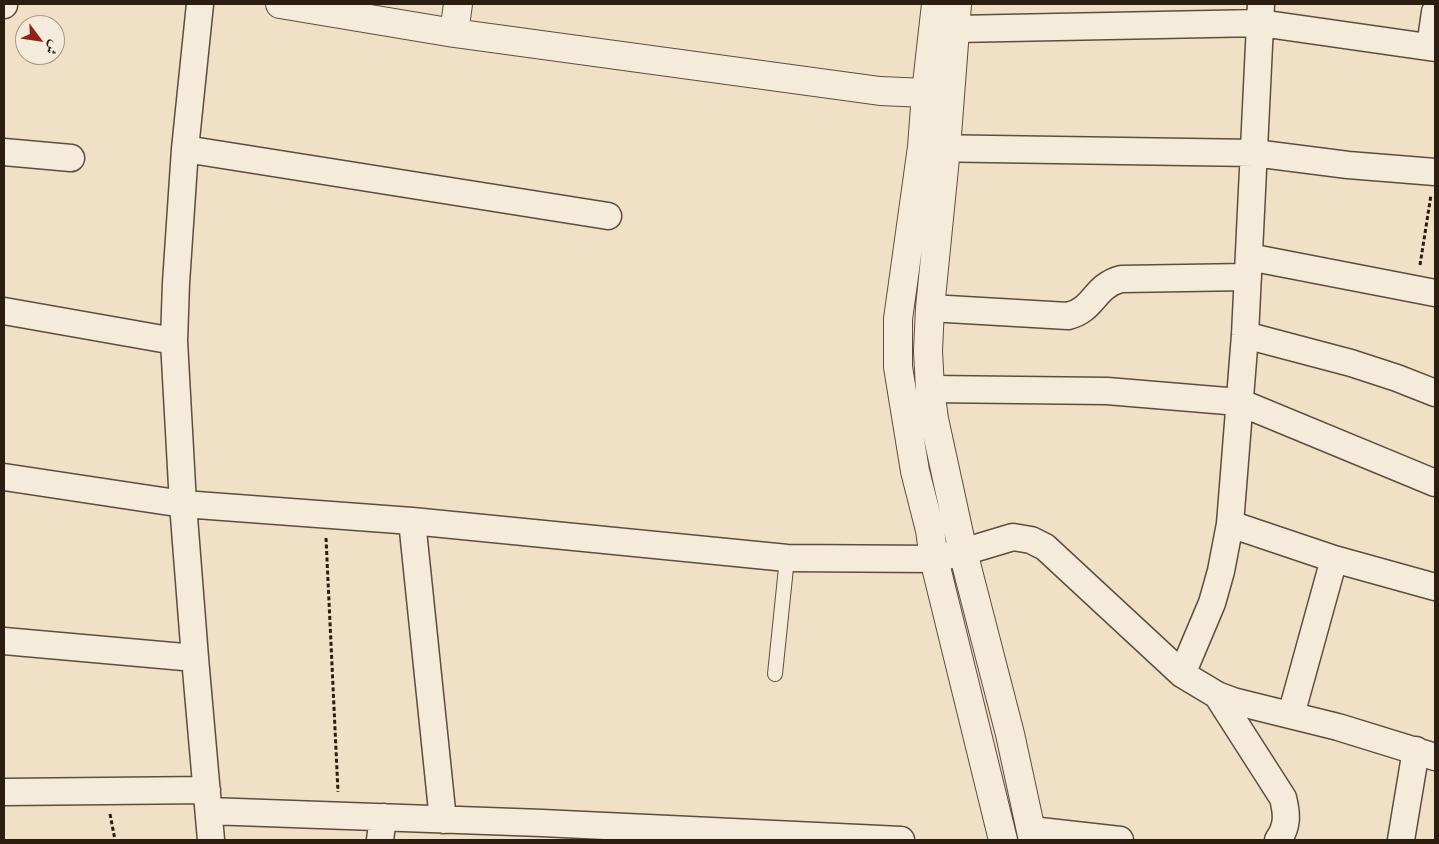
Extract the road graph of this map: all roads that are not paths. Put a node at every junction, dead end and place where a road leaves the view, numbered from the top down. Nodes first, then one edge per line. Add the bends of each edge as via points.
1 (200, 4) edge
2 (280, 4) edge
3 (458, 4) edge
4 (936, 4) edge
5 (1435, 12) edge
6 (1260, 14) edge
7 (957, 16) edge
8 (454, 33) junction
9 (1433, 47) edge
10 (926, 93) junction
11 (934, 148) junction
12 (185, 149) junction
13 (4, 152) edge
14 (1254, 153) junction
15 (71, 158) dead end
16 (1435, 172) edge
17 (608, 216) dead end
18 (1248, 267) junction
19 (1426, 291) edge
20 (930, 308) junction
21 (4, 311) edge
22 (1245, 335) junction
23 (174, 341) junction
24 (930, 389) junction
25 (1435, 393) edge
26 (1239, 402) junction
27 (4, 478) edge
28 (1435, 483) edge
29 (183, 504) junction
30 (412, 521) junction
31 (1230, 524) junction
32 (964, 552) junction
33 (787, 558) junction
34 (934, 559) junction
35 (1334, 560) junction
36 (1435, 587) edge
37 (4, 641) edge
38 (195, 658) junction
39 (776, 674) dead end
40 (1182, 674) junction
41 (1217, 694) junction
42 (1291, 715) junction
43 (1426, 754) edge
44 (4, 792) edge
45 (208, 801) junction
46 (443, 820) junction
47 (381, 829) edge
48 (542, 831) edge
49 (629, 833) edge
50 (1032, 835) edge
51 (211, 840) edge
52 (900, 840) edge
53 (1003, 840) edge
54 (1120, 840) edge
55 (1278, 840) edge
56 (1401, 840) edge

1 - 12 street
2 - 8 street
3 - 8 street
4 - 10 street
5 - 9 street
6 - 7 street
6 - 9 street
6 - 14 street
7 - 11 street
8 - 10 street via 880,92
10 - 11 street
11 - 14 street
11 - 20 street
11 - 34 street via 898,320 898,368
12 - 17 street
12 - 23 street
13 - 15 street
14 - 16 street
14 - 18 street
18 - 19 street
18 - 20 street via 1121,279 1103,287 1082,310 1068,316
18 - 22 street
20 - 24 street
21 - 23 street
22 - 25 street via 1351,363
22 - 26 street
23 - 29 street
24 - 26 street via 1107,391
24 - 32 street
26 - 28 street
26 - 31 street
27 - 29 street
29 - 30 street
29 - 38 street
30 - 33 street
30 - 46 street
31 - 35 street
31 - 40 street via 1212,603
32 - 34 street
32 - 40 street via 1013,537 1031,540 1045,547
32 - 50 street
33 - 34 street
33 - 39 lane
34 - 53 street
35 - 36 street
35 - 42 street
37 - 38 street
38 - 45 street
40 - 41 street
41 - 42 street
41 - 55 street via 1283,798 1287,816
42 - 43 street
43 - 56 street
44 - 45 street
45 - 47 street via 340,817
45 - 51 street
46 - 47 street
46 - 48 street
48 - 49 street
49 - 52 street
50 - 54 street

